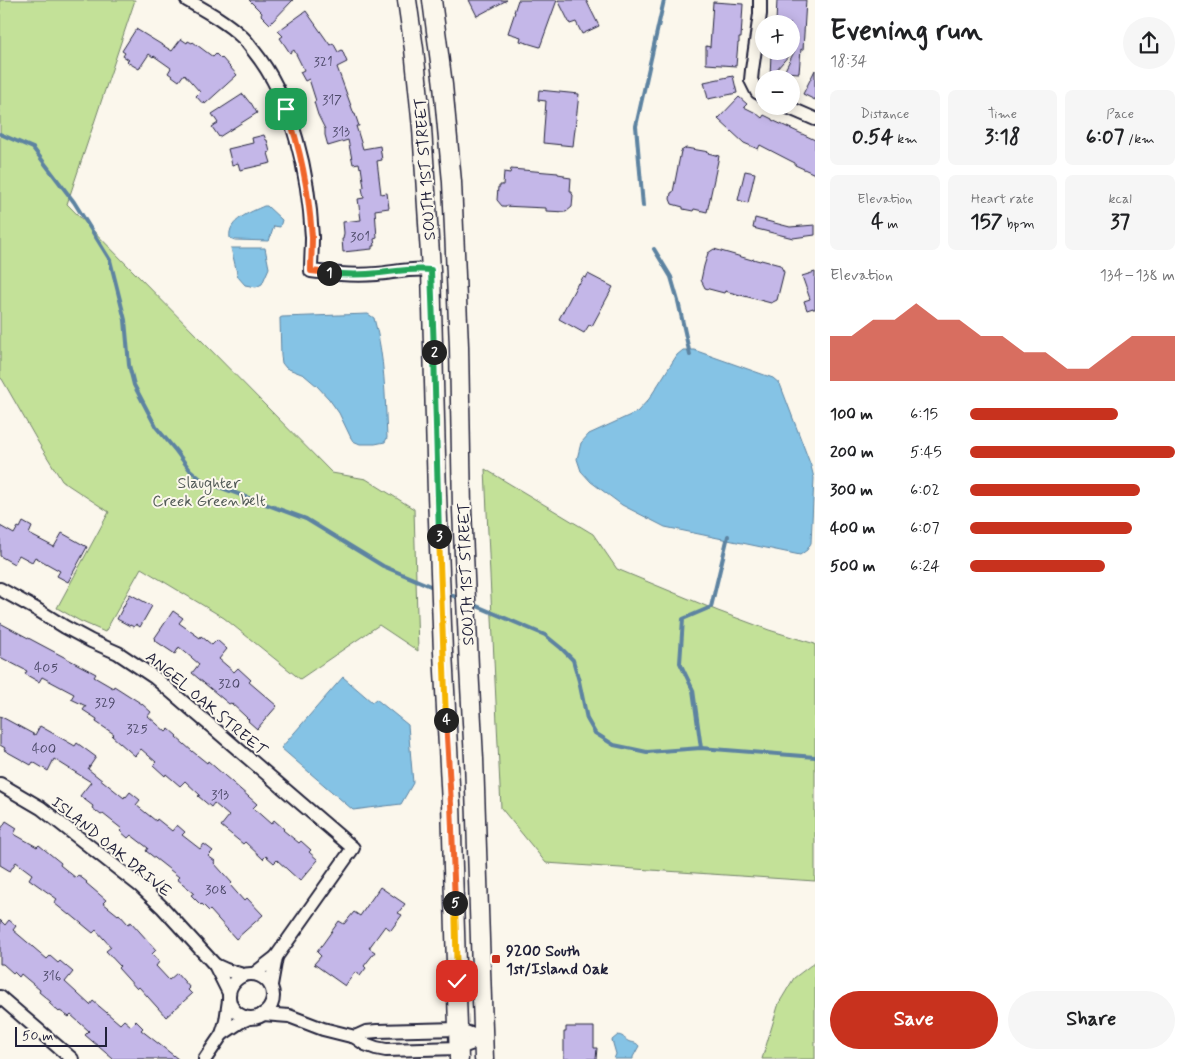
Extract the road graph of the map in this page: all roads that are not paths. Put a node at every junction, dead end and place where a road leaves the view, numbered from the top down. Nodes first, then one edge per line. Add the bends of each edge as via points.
1 (187, 0) edge
2 (407, 0) edge
3 (432, 0) edge
4 (760, 0) edge
5 (755, 88) edge
6 (800, 112) edge
7 (815, 119) edge
8 (431, 270) junction
9 (456, 274) junction
10 (0, 589) edge
11 (0, 784) edge
12 (276, 957) junction
13 (215, 965) junction
14 (249, 974) junction
15 (271, 985) junction
16 (229, 996) junction
17 (0, 997) edge
18 (273, 998) junction
19 (263, 1014) junction
20 (289, 1016) junction
21 (249, 1018) junction
22 (458, 1029) junction
23 (222, 1034) junction
24 (355, 1037) junction
25 (484, 1039) junction
26 (459, 1053) edge
27 (72, 1059) edge
28 (205, 1059) edge
29 (484, 1059) edge

1 - 8 street via 219,17 242,37 276,84 301,162 312,239 311,271 360,275
2 - 8 main road, SOUTH 1ST STREET via 422,128
3 - 9 main road, SOUTH 1ST STREET via 448,134
4 - 5 street via 751,80
6 - 7 street
8 - 9 main road
8 - 22 main road, SOUTH 1ST STREET
9 - 25 main road, SOUTH 1ST STREET via 462,509
10 - 12 street, ANGEL OAK STREET via 118,653 154,677 353,848
11 - 13 street, ISLAND OAK DRIVE via 41,808 140,886
12 - 14 street
12 - 15 street
13 - 14 street, ISLAND OAK DRIVE
13 - 16 street, ISLAND OAK DRIVE
14 - 15 street via 261,976
14 - 16 street via 234,982
15 - 18 street
16 - 21 street via 236,1012
16 - 23 street
17 - 27 street
18 - 19 street via 272,1005
18 - 20 street
19 - 20 street
19 - 21 street
20 - 24 street
21 - 23 street
22 - 24 street via 377,1031
22 - 25 street
22 - 26 main road, SOUTH 1ST STREET
23 - 28 street
24 - 26 street via 386,1050
25 - 26 street
25 - 29 main road, SOUTH 1ST STREET

